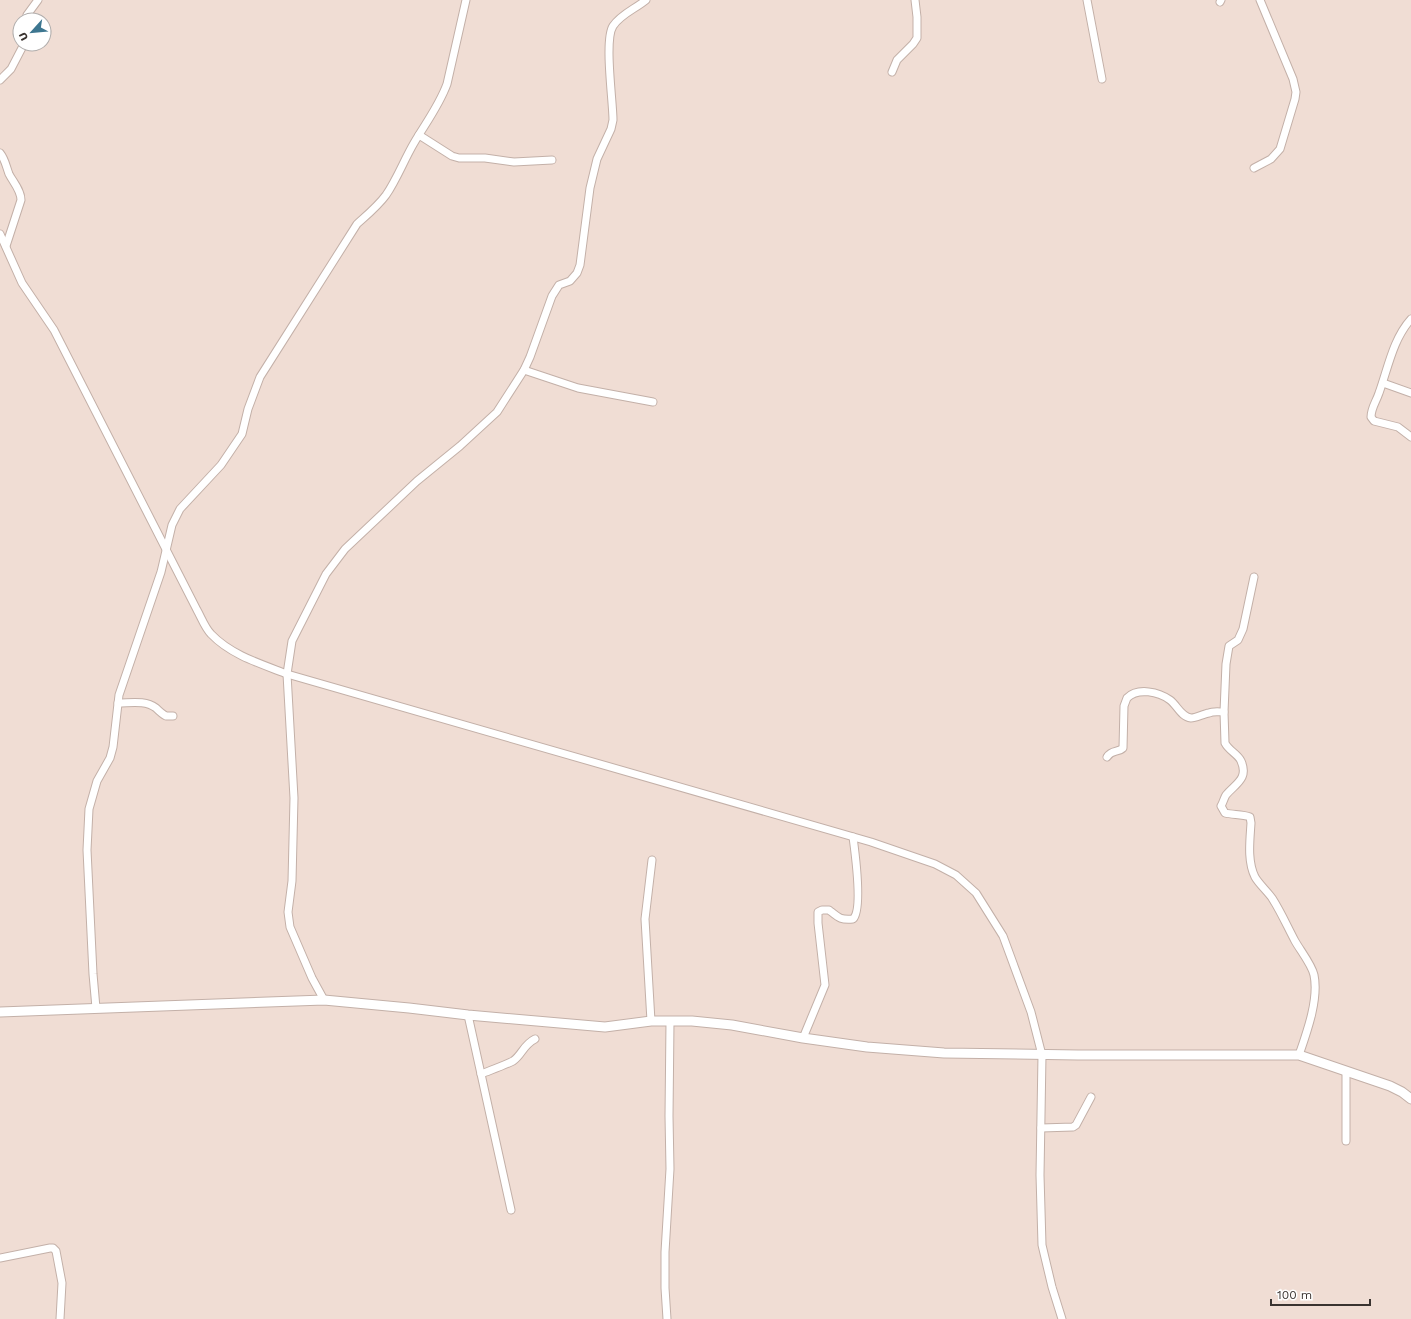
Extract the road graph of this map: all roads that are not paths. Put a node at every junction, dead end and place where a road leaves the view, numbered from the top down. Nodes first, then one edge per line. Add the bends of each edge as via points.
1 (38, 0) edge
2 (466, 0) edge
3 (646, 0) edge
4 (915, 0) edge
5 (1087, 0) edge
6 (1260, 0) edge
7 (29, 12) edge
8 (20, 52) edge
9 (892, 72) dead end
10 (0, 80) edge
11 (1102, 80) dead end
12 (419, 135) junction
13 (0, 153) edge
14 (552, 160) dead end
15 (1254, 168) dead end
16 (0, 234) edge
17 (6, 246) junction
18 (1411, 319) edge
19 (524, 370) junction
20 (1383, 383) junction
21 (1411, 393) edge
22 (653, 402) dead end
23 (1411, 437) edge
24 (166, 550) junction
25 (1254, 577) dead end
26 (287, 674) junction
27 (118, 703) junction
28 (1224, 712) junction
29 (173, 716) dead end
30 (1107, 757) dead end
31 (853, 837) junction
32 (652, 860) dead end
33 (324, 1000) junction
34 (96, 1008) junction
35 (0, 1012) edge
36 (468, 1015) junction
37 (651, 1021) junction
38 (670, 1022) junction
39 (803, 1038) junction
40 (535, 1039) dead end
41 (1042, 1055) junction
42 (1299, 1055) junction
43 (1346, 1071) junction
44 (481, 1074) junction
45 (1090, 1097) dead end
46 (1411, 1099) edge
47 (1041, 1128) junction
48 (1346, 1141) dead end
49 (510, 1210) dead end
50 (0, 1258) edge
51 (60, 1319) edge
52 (668, 1319) edge
53 (1062, 1319) edge

1 - 7 street
2 - 12 street via 443,94
3 - 19 street via 625,13 612,27 609,35 613,120 597,159 590,188 580,265 570,281 559,285 552,296
4 - 9 street via 917,38 897,60
5 - 11 street
6 - 15 street via 1296,92 1280,149 1271,159
8 - 10 street via 11,69
12 - 14 street via 455,158 486,158 514,162
12 - 24 street via 386,195 357,224 260,377 248,408 242,434 221,465 180,509 172,525
13 - 17 street via 21,196
16 - 17 street
17 - 24 street via 22,283 54,330
18 - 20 street via 1404,327 1393,352
19 - 22 street via 578,388
19 - 26 street via 497,412 417,481 345,549 326,574 292,641
20 - 21 street
20 - 23 street via 1371,410 1371,417 1374,421 1398,427
24 - 26 street via 209,633 243,657
24 - 27 street
25 - 28 street via 1243,629 1238,640 1228,648
26 - 31 street
26 - 33 street via 294,798 292,881 288,912 290,927
27 - 29 street via 139,702 156,708 166,716
27 - 34 street via 110,758 97,781 88,809 87,850 92,974
28 - 30 street via 1210,712 1191,718 1184,715 1171,700 1158,694 1135,693 1127,698 1124,706 1123,748 1110,753
28 - 42 street via 1225,743 1241,760 1244,770 1240,781 1226,795 1221,806 1225,813 1250,817 1250,860 1255,877 1272,897 1314,974 1315,991 1308,1030
31 - 39 street via 857,866 858,911 855,918 847,920 839,919 829,910 818,912 825,985
31 - 41 street via 935,864 956,876 976,893 1002,936 1032,1012
32 - 37 street via 645,919
33 - 34 street
33 - 36 street
34 - 35 street
36 - 37 street via 605,1028
36 - 44 street
37 - 38 street
38 - 39 street via 692,1021 732,1025
38 - 52 street via 670,1169 665,1252
39 - 41 street via 867,1047 944,1053
40 - 44 street via 525,1045 513,1061
41 - 42 street
41 - 47 street
42 - 43 street
43 - 46 street via 1390,1086
43 - 48 street
44 - 49 street
45 - 47 street via 1074,1127
47 - 53 street via 1042,1245
50 - 51 street via 50,1248 56,1251 62,1283

